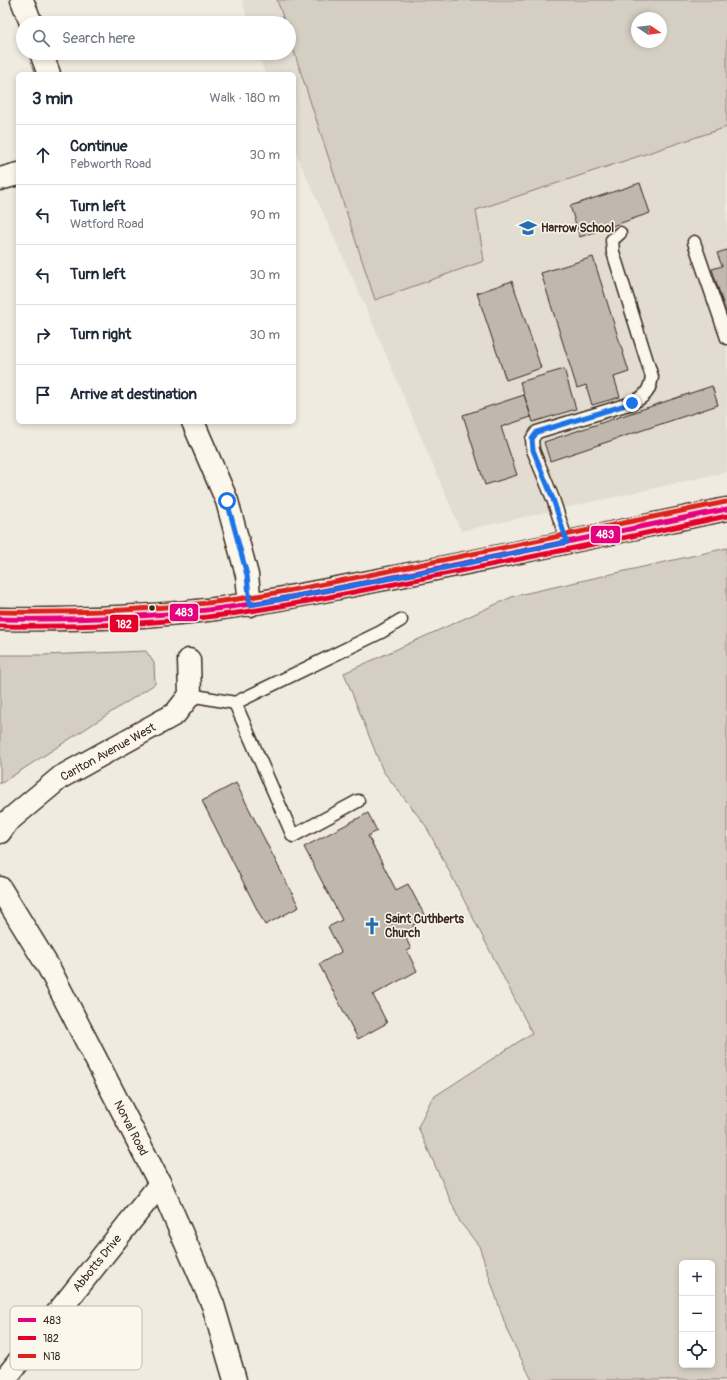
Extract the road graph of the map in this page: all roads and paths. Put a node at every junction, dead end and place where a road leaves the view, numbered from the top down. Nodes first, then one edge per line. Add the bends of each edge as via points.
1 (22, 0) edge
2 (28, 16) edge
3 (44, 60) edge
4 (48, 72) edge
5 (16, 175) edge
6 (0, 179) edge
7 (620, 233) dead end
8 (694, 242) dead end
9 (727, 338) edge
10 (194, 424) edge
11 (727, 509) edge
12 (567, 542) junction
13 (250, 605) junction
14 (0, 619) edge
15 (401, 620) dead end
16 (189, 660) dead end
17 (190, 695) junction
18 (235, 703) junction
19 (358, 801) dead end
20 (0, 832) edge
21 (0, 888) edge
22 (160, 1184) junction
23 (63, 1306) edge
24 (12, 1370) edge
25 (4, 1380) edge
26 (235, 1380) edge

1 - 2 street
3 - 4 street
5 - 6 street
7 - 12 lane via 612,240 614,252 652,377 645,395 632,403 537,432 532,439 533,450
8 - 9 lane
10 - 13 street via 227,501 247,575
11 - 12 street
12 - 13 street
13 - 14 street via 145,615
15 - 18 lane
16 - 17 street
17 - 18 lane
17 - 20 street, Carlton Avenue West via 175,714 61,777 7,822
18 - 19 lane via 293,836
21 - 22 street, Norval Road via 49,968
22 - 23 street, Abbotts Drive
22 - 26 street, Norval Road via 213,1304
24 - 25 street, Abbotts Drive

